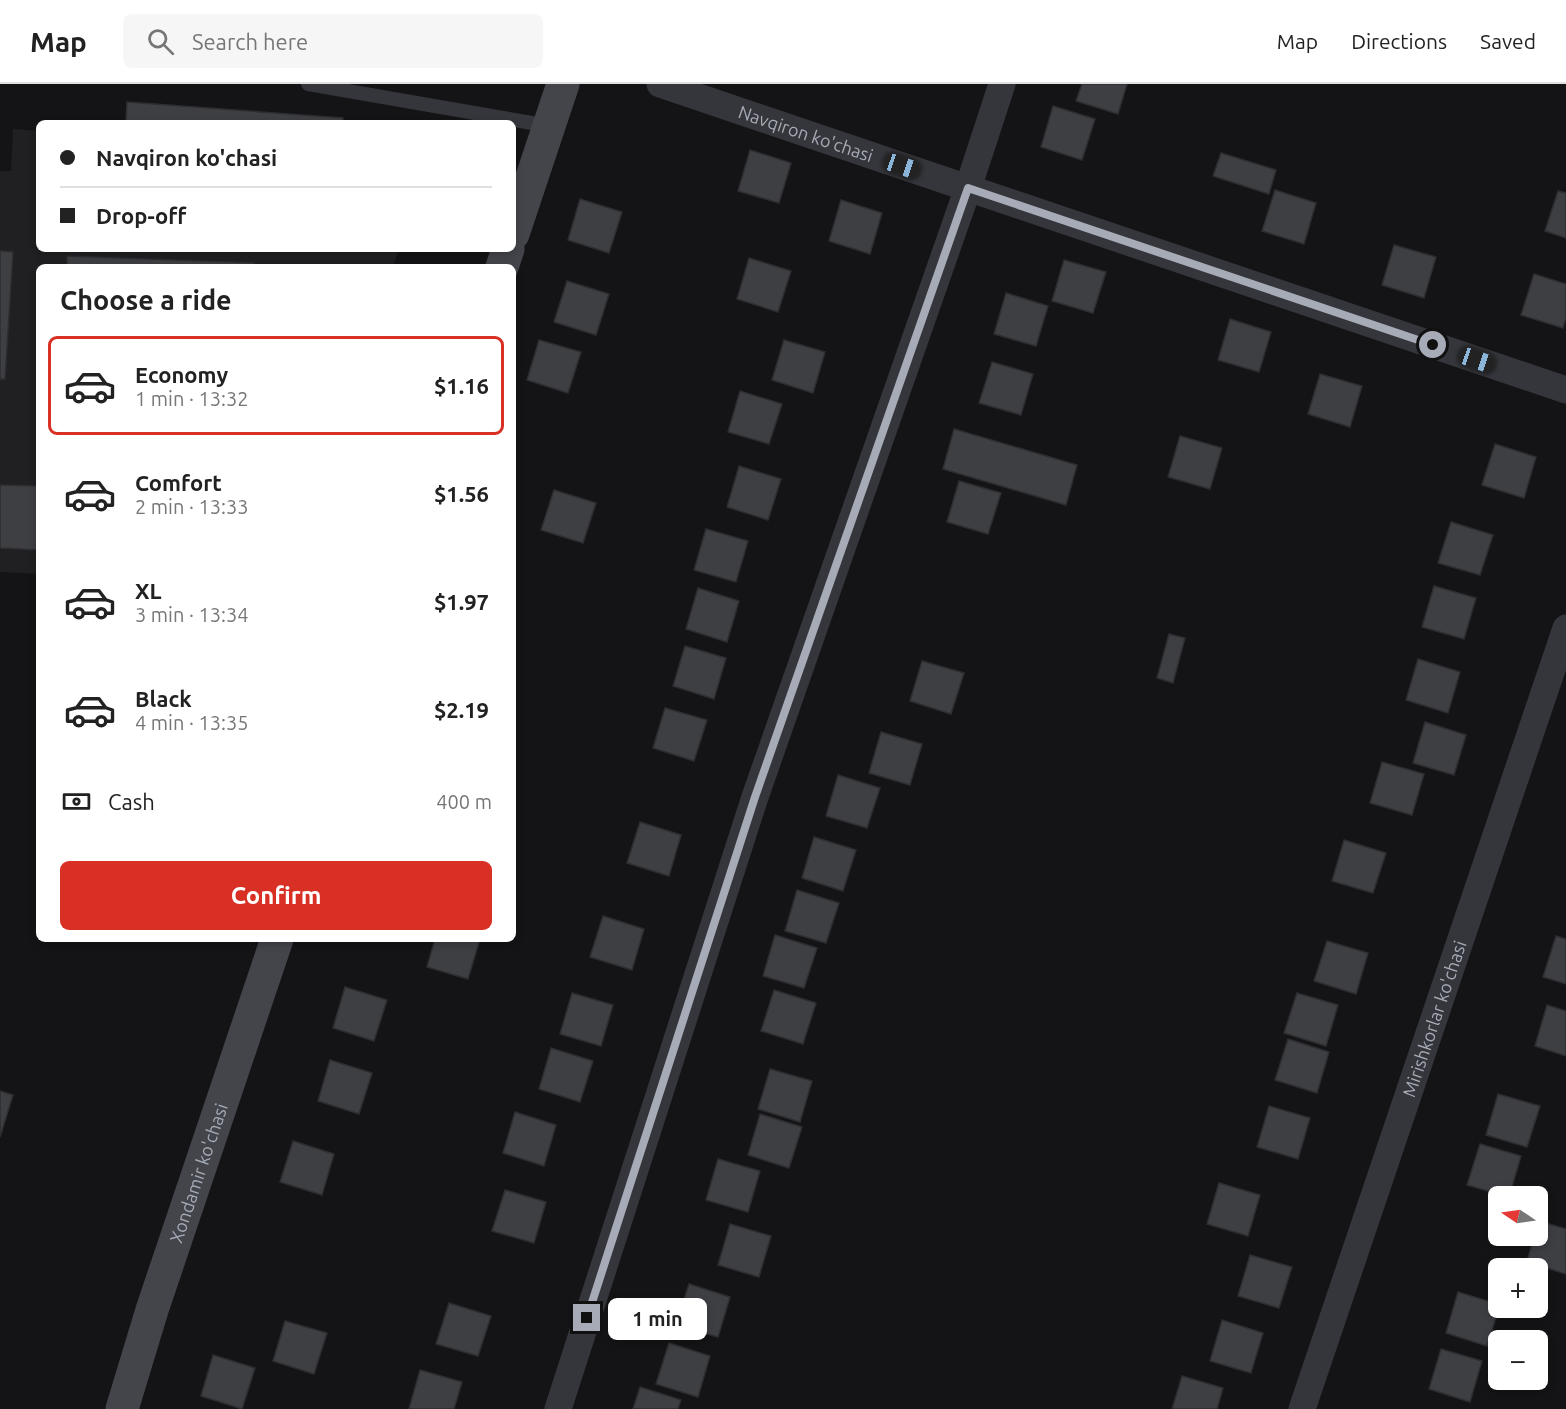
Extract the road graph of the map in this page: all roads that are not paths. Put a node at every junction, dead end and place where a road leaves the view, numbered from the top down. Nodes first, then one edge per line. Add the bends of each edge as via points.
1 (308, 84) edge
2 (563, 84) edge
3 (660, 84) edge
4 (1002, 84) edge
5 (515, 120) edge
6 (516, 120) edge
7 (549, 126) junction
8 (968, 188) junction
9 (516, 225) edge
10 (1566, 390) edge
11 (1566, 628) edge
12 (276, 942) edge
13 (122, 1409) edge
14 (558, 1409) edge
15 (1302, 1409) edge

1 - 5 lane
2 - 7 main road
3 - 8 street, Navqiron ko'chasi
4 - 8 street
6 - 7 lane
7 - 9 main road
8 - 10 street, Navqiron ko'chasi
8 - 14 street via 755,797
11 - 15 street, Mirishkorlar ko'chasi
12 - 13 main road, Xondamir ko'chasi

